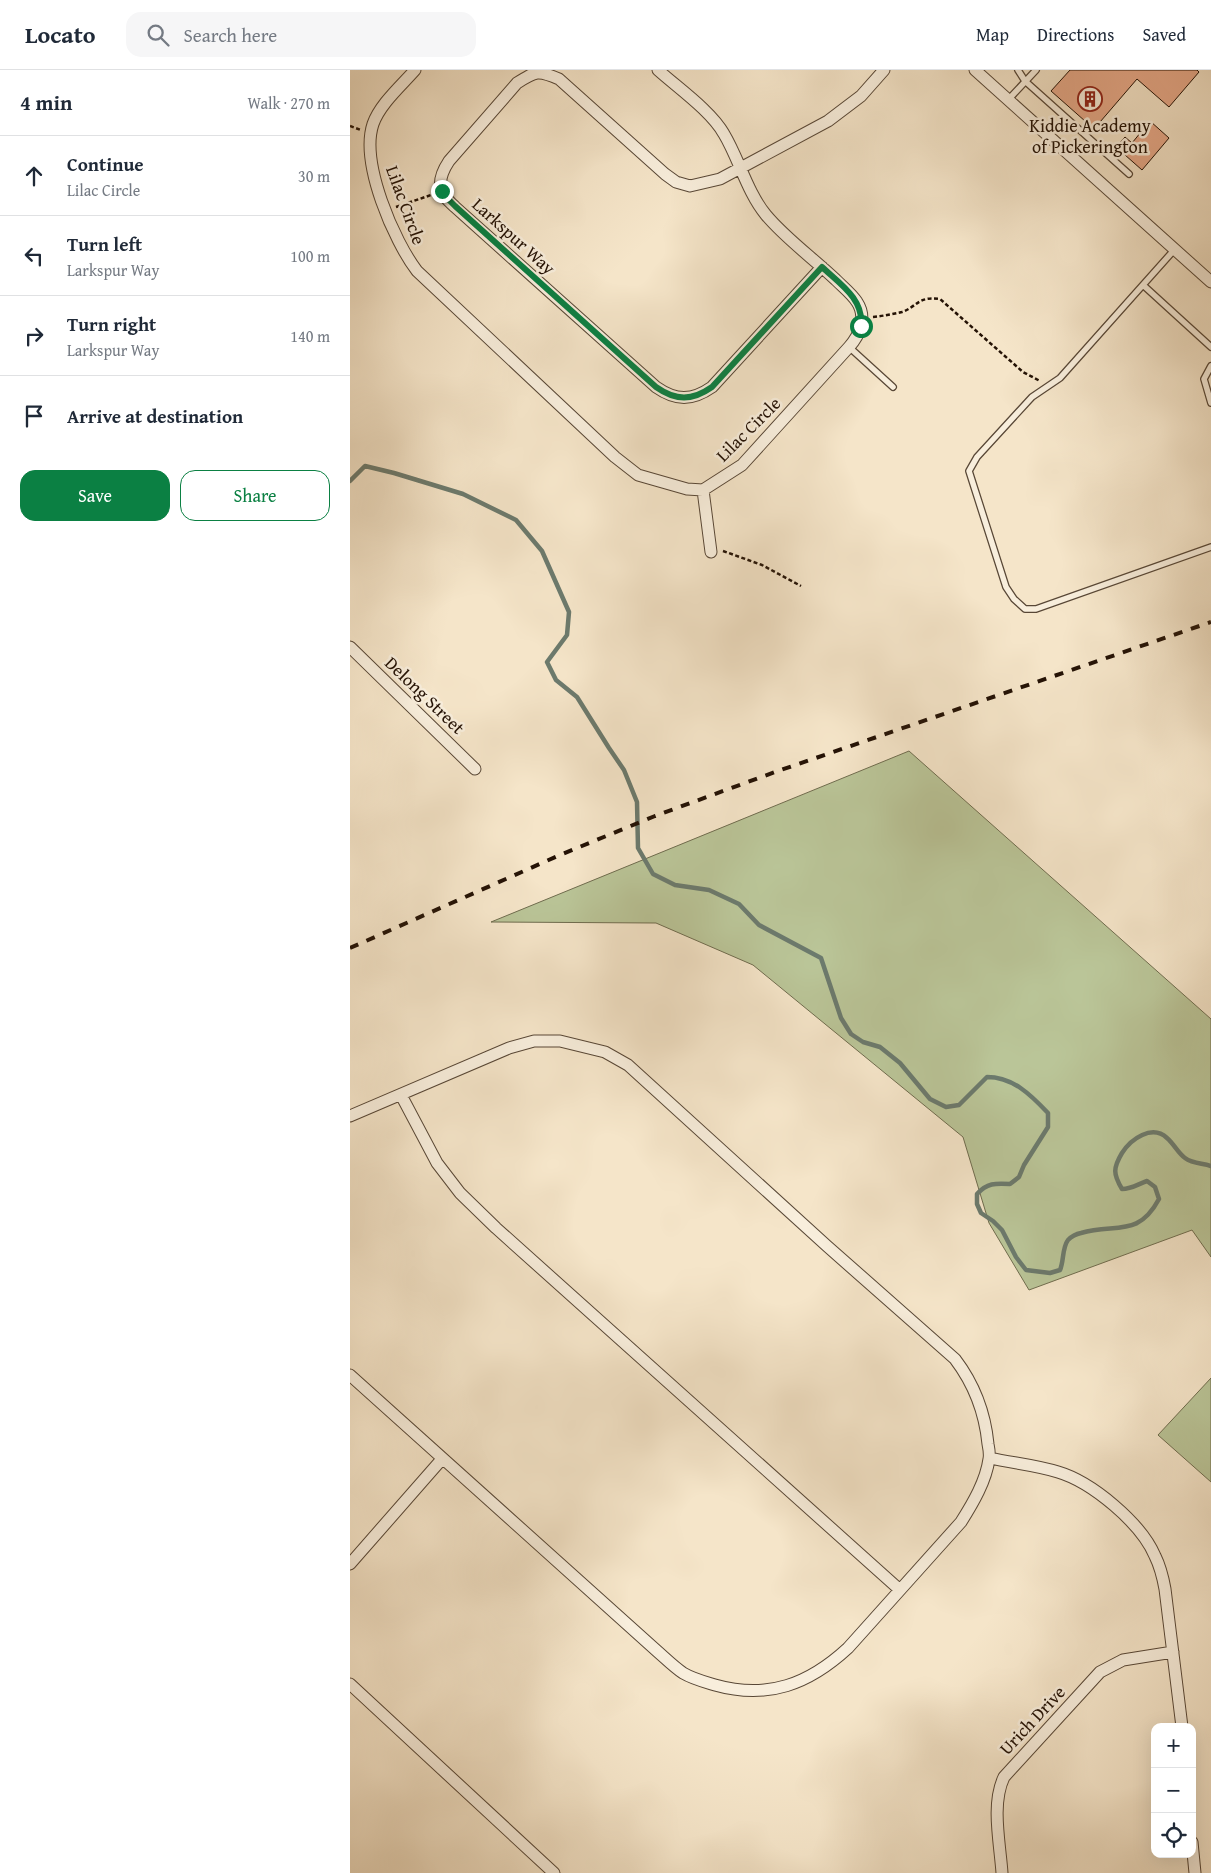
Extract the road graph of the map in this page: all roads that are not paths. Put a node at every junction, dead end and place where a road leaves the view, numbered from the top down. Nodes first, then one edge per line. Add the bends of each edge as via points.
1 (415, 70) edge
2 (658, 70) edge
3 (975, 70) edge
4 (1018, 70) edge
5 (1036, 70) edge
6 (880, 72) edge
7 (1025, 82) junction
8 (1008, 100) junction
9 (740, 167) junction
10 (1129, 174) dead end
11 (1175, 250) junction
12 (822, 267) junction
13 (1211, 282) edge
14 (1143, 285) junction
15 (1211, 346) edge
16 (850, 347) junction
17 (1211, 366) edge
18 (893, 387) dead end
19 (1211, 403) edge
20 (703, 490) junction
21 (1211, 548) edge
22 (711, 549) road end
23 (350, 647) edge
24 (475, 769) dead end
25 (401, 1095) junction
26 (350, 1116) edge
27 (350, 1375) edge
28 (990, 1458) junction
29 (442, 1459) junction
30 (350, 1564) edge
31 (900, 1590) junction
32 (1173, 1652) junction
33 (350, 1684) edge
34 (1182, 1723) edge
35 (1194, 1858) edge
36 (554, 1873) edge
37 (1002, 1873) edge
38 (1195, 1873) edge

1 - 20 street, Lilac Circle via 381,109 373,125 370,145 372,168 385,210 407,258 614,457 638,475 687,489
2 - 9 street via 723,132
3 - 8 street
4 - 7 lane
5 - 7 lane
6 - 9 street via 861,96 828,121
7 - 8 lane
7 - 10 lane
8 - 11 street
9 - 12 street via 766,214
9 - 12 street, Larkspur Way via 720,178 690,186 676,182 559,79 543,72 517,83 448,161 442,171 442,191 656,387 677,397 690,398 712,387
11 - 13 street
11 - 14 lane
12 - 16 street, Lilac Circle via 858,302 862,318 857,338
14 - 15 lane
14 - 21 lane via 1060,378 1032,397 977,457 969,471 1006,587 1025,609 1036,609
16 - 18 lane
16 - 20 street, Lilac Circle via 742,465
17 - 19 lane via 1204,379
20 - 22 street
23 - 24 street, Delong Street
25 - 26 street
25 - 28 street via 509,1048 534,1041 560,1041 588,1047 606,1052 628,1065 955,1359 968,1375 979,1402
25 - 31 street via 437,1164 460,1193
27 - 29 street
28 - 31 street via 975,1499 961,1522
28 - 32 street via 1058,1472 1088,1486 1135,1526 1155,1555 1161,1571
29 - 30 street
29 - 31 street via 683,1673 703,1682 748,1692 769,1690 807,1679 848,1648
32 - 34 street
32 - 37 street, Urich Drive via 1128,1659 1100,1672 1009,1770 999,1787 997,1800
33 - 36 street
35 - 38 street

